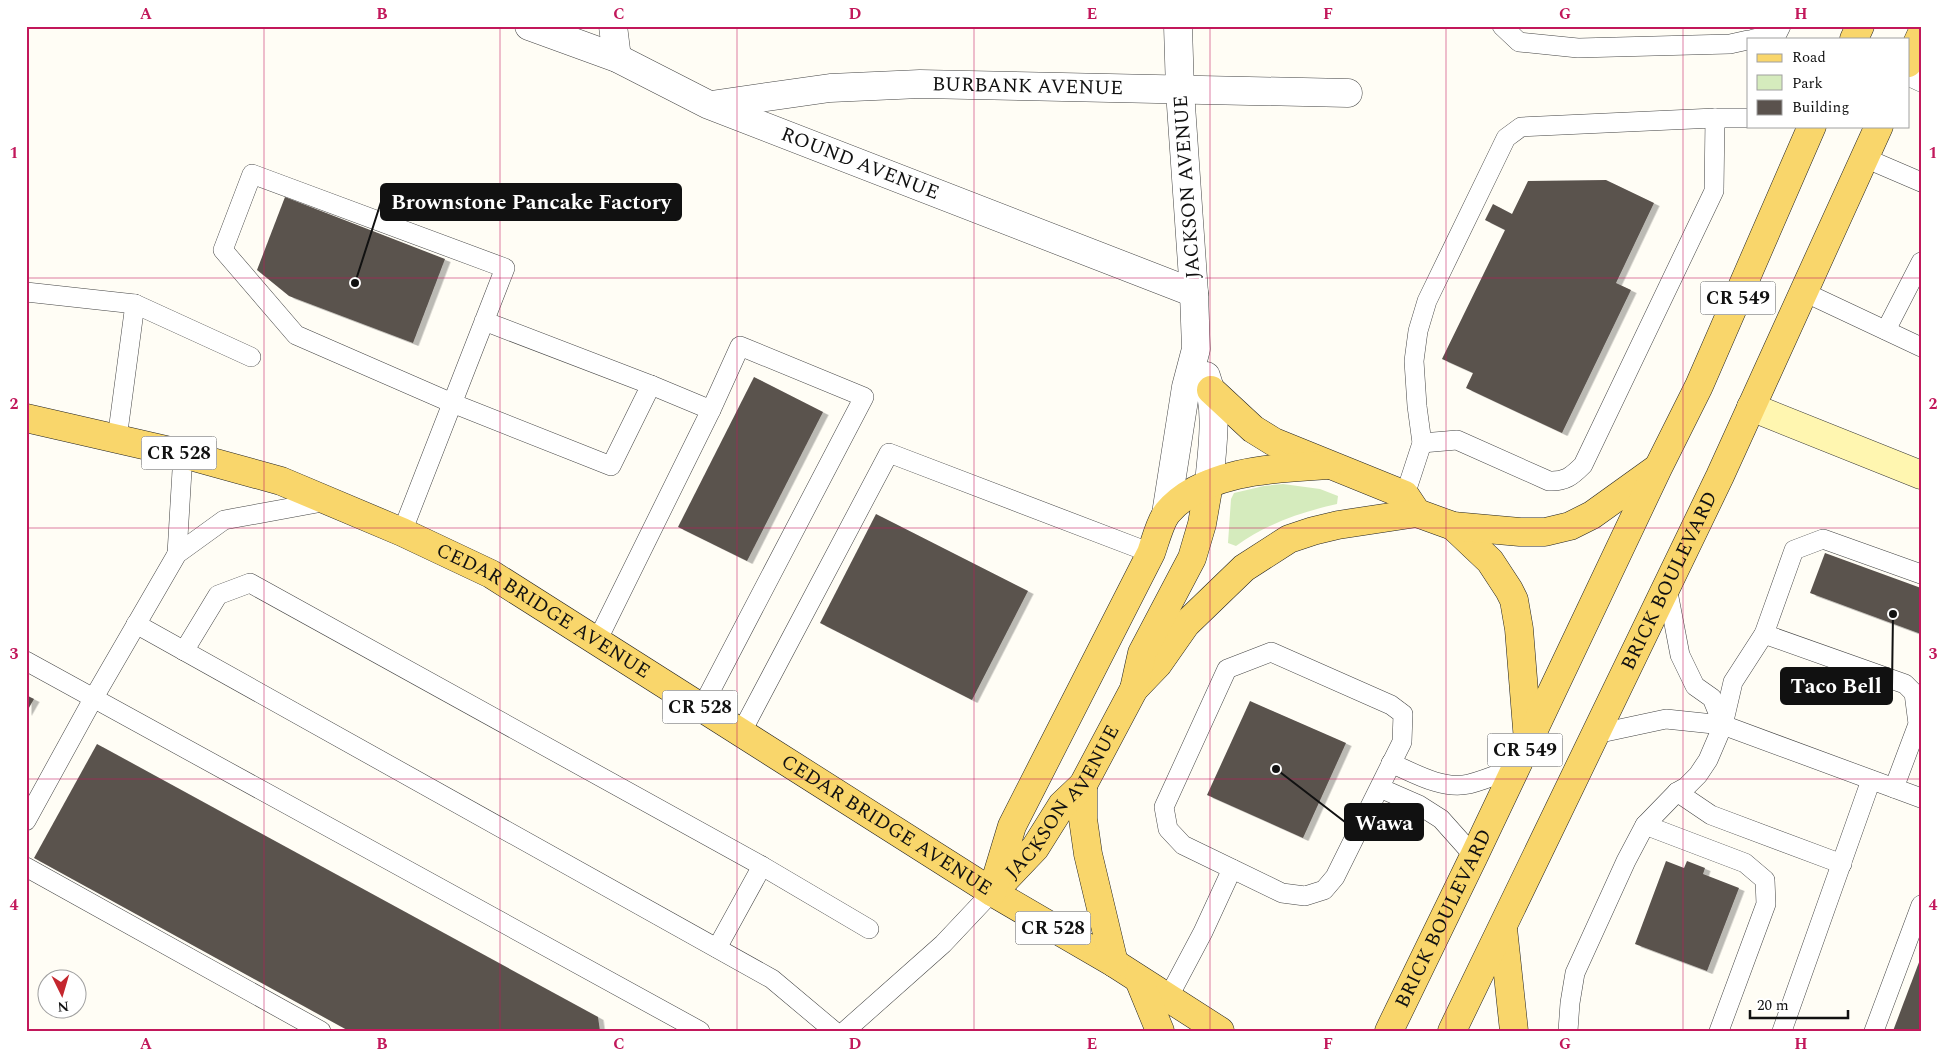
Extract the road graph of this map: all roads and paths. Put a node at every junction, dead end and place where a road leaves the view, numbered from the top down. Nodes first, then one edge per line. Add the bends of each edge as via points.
1 (529, 26) edge
2 (613, 26) edge
3 (1178, 26) edge
4 (1502, 26) edge
5 (1781, 26) edge
6 (1860, 26) edge
7 (1921, 35) edge
8 (1758, 38) edge
9 (1854, 38) edge
10 (1747, 40) edge
11 (617, 58) junction
12 (1910, 59) edge
13 (1180, 91) junction
14 (1348, 94) dead end
15 (708, 105) junction
16 (1715, 118) junction
17 (1747, 118) edge
18 (1811, 128) edge
19 (1878, 128) edge
20 (1865, 158) junction
21 (1921, 182) edge
22 (1921, 262) edge
23 (26, 292) edge
24 (1804, 292) junction
25 (1194, 293) junction
26 (135, 304) junction
27 (484, 321) junction
28 (1886, 330) junction
29 (1921, 347) edge
30 (1196, 349) junction
31 (251, 357) dead end
32 (650, 385) junction
33 (1211, 390) junction
34 (452, 403) junction
35 (1751, 407) junction
36 (711, 410) junction
37 (26, 418) edge
38 (117, 439) junction
39 (1422, 443) junction
40 (183, 454) junction
41 (1329, 466) junction
42 (1658, 468) junction
43 (1921, 475) edge
44 (1209, 484) junction
45 (328, 501) junction
46 (1411, 504) junction
47 (1166, 514) junction
48 (1453, 526) junction
49 (402, 532) junction
50 (1151, 553) junction
51 (177, 554) junction
52 (1921, 574) edge
53 (1667, 587) junction
54 (136, 624) junction
55 (1764, 634) junction
56 (598, 641) junction
57 (184, 651) junction
58 (26, 661) edge
59 (1134, 689) junction
60 (93, 699) junction
61 (702, 707) junction
62 (1919, 722) edge
63 (1723, 725) junction
64 (741, 733) junction
65 (1596, 734) junction
66 (1528, 742) junction
67 (1391, 763) junction
68 (1516, 767) junction
69 (1871, 780) junction
70 (1084, 785) junction
71 (1380, 788) junction
72 (1894, 788) junction
73 (1677, 792) junction
74 (1921, 798) edge
75 (26, 822) edge
76 (1644, 825) junction
77 (1474, 856) junction
78 (1842, 864) junction
79 (762, 866) junction
80 (26, 867) edge
81 (1232, 869) junction
82 (992, 892) junction
83 (1921, 906) edge
84 (1503, 927) junction
85 (869, 929) dead end
86 (717, 948) junction
87 (1114, 963) junction
88 (1139, 980) junction
89 (1168, 998) junction
90 (321, 1031) edge
91 (700, 1031) edge
92 (834, 1031) edge
93 (845, 1031) edge
94 (1160, 1031) edge
95 (1220, 1031) edge
96 (1389, 1031) edge
97 (1452, 1031) edge
98 (1514, 1031) edge
99 (1568, 1031) edge
100 (1719, 1031) edge
101 (1782, 1031) edge
102 (1874, 1031) edge

1 - 11 street, ROUND AVENUE
2 - 11 street
3 - 13 street, JACKSON AVENUE
4 - 10 lane via 1519,42 1578,48 1730,44
5 - 8 lane via 1777,34
6 - 9 main road
7 - 12 main road
11 - 15 street, ROUND AVENUE
13 - 14 street, BURBANK AVENUE
13 - 15 street, BURBANK AVENUE via 920,84 830,88
13 - 25 street, JACKSON AVENUE
15 - 25 street, ROUND AVENUE
16 - 17 lane
16 - 39 lane via 1521,127 1506,138 1427,301 1418,331 1414,361
16 - 39 lane via 1714,191 1583,466 1560,482 1549,481 1458,440
18 - 42 main road, BRICK BOULEVARD / CR 549 via 1700,386
19 - 20 main road, BRICK BOULEVARD / CR 549
20 - 21 lane
20 - 24 main road, BRICK BOULEVARD / CR 549
22 - 28 lane
23 - 26 lane
24 - 28 lane
24 - 35 main road, BRICK BOULEVARD / CR 549
25 - 30 street, JACKSON AVENUE
26 - 31 lane
26 - 38 lane
27 - 32 lane
27 - 34 lane
27 - 34 lane via 505,268 252,174 223,250 296,335
28 - 29 lane
30 - 33 street, JACKSON AVENUE
30 - 47 street, JACKSON AVENUE via 1186,387
32 - 34 lane via 611,466
32 - 36 lane
33 - 41 main road via 1253,429
33 - 44 street, JACKSON AVENUE via 1214,420
34 - 49 lane
35 - 43 street
35 - 53 main road, BRICK BOULEVARD / CR 549
36 - 56 lane
36 - 61 lane via 740,346 864,397
37 - 38 main road, CEDAR BRIDGE AVENUE / CR 528
38 - 40 main road, CEDAR BRIDGE AVENUE / CR 528
39 - 46 lane
40 - 45 main road, CEDAR BRIDGE AVENUE / CR 528 via 281,481
40 - 51 lane
41 - 44 main road via 1245,473
41 - 46 main road
42 - 48 main road via 1592,515 1570,526 1545,532
42 - 66 main road, BRICK BOULEVARD / CR 549
44 - 47 main road via 1186,496
44 - 59 main road, JACKSON AVENUE via 1192,558 1142,653
45 - 49 main road, CEDAR BRIDGE AVENUE / CR 528
45 - 51 lane via 224,520
46 - 48 main road
46 - 59 main road via 1312,531 1289,540 1244,568 1186,624 1158,664
47 - 50 main road, JACKSON AVENUE
48 - 66 main road via 1490,561 1514,600
49 - 56 main road, CEDAR BRIDGE AVENUE / CR 528 via 491,574
50 - 64 lane via 889,453
50 - 82 main road, JACKSON AVENUE via 1012,826
51 - 54 lane
52 - 55 lane via 1823,539 1794,550
53 - 63 lane via 1680,656 1695,686 1712,698
53 - 65 main road, BRICK BOULEVARD / CR 549
54 - 57 lane
54 - 60 lane
55 - 62 lane via 1905,684 1914,693
55 - 63 lane via 1733,682
56 - 61 main road, CEDAR BRIDGE AVENUE / CR 528
57 - 79 lane via 218,595 250,583
57 - 86 lane
58 - 60 lane
59 - 70 main road, JACKSON AVENUE
60 - 75 lane
60 - 91 lane
61 - 64 main road, CEDAR BRIDGE AVENUE / CR 528
62 - 72 lane
63 - 65 lane via 1666,719
63 - 69 lane
63 - 73 lane via 1698,775
64 - 82 main road, CEDAR BRIDGE AVENUE / CR 528
65 - 84 main road, BRICK BOULEVARD / CR 549
66 - 68 main road, BRICK BOULEVARD / CR 549
67 - 68 lane via 1431,780 1454,785 1468,784
67 - 71 lane
67 - 81 lane via 1402,742 1403,714 1391,705 1271,652 1228,669 1164,807 1168,829 1183,845
68 - 77 main road, BRICK BOULEVARD / CR 549
69 - 72 lane
69 - 78 lane
70 - 82 main road, JACKSON AVENUE via 1062,805 1035,848
70 - 87 main road via 1083,819 1088,854
71 - 77 lane via 1419,805 1441,819
71 - 81 lane via 1335,877 1324,890 1305,896 1282,892
72 - 74 lane
73 - 76 lane
73 - 78 lane via 1711,815
76 - 99 lane via 1575,973
76 - 100 lane via 1745,863 1765,880 1766,904
77 - 96 main road, BRICK BOULEVARD / CR 549
78 - 101 lane
79 - 85 lane
79 - 86 lane
80 - 90 lane
81 - 89 lane
82 - 87 main road, CEDAR BRIDGE AVENUE / CR 528
82 - 93 lane via 943,944
83 - 102 lane
84 - 97 main road, BRICK BOULEVARD / CR 549
84 - 98 main road
86 - 92 lane via 772,979
87 - 88 main road, CEDAR BRIDGE AVENUE / CR 528
88 - 89 main road, CEDAR BRIDGE AVENUE / CR 528
88 - 94 main road
89 - 95 main road, CEDAR BRIDGE AVENUE / CR 528

